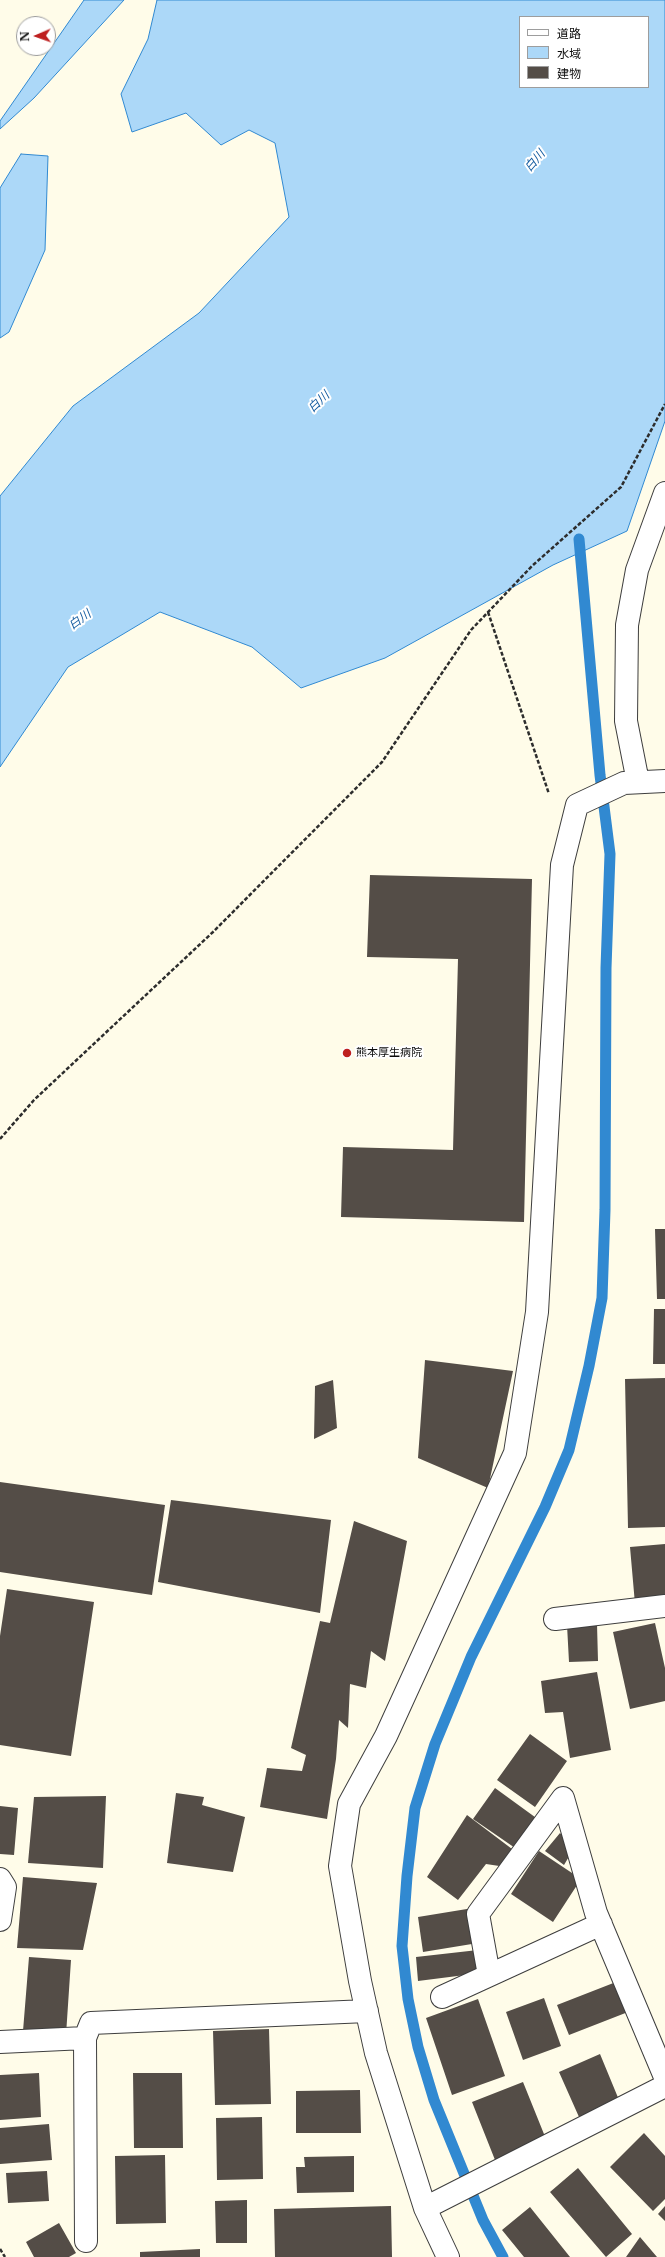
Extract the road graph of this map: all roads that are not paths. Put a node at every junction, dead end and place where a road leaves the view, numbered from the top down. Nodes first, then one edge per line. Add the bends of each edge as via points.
1 (665, 493) edge
2 (665, 781) edge
3 (631, 783) junction
4 (665, 1606) edge
5 (555, 1619) dead end
6 (0, 1878) edge
7 (0, 1920) edge
8 (601, 1924) junction
9 (489, 1975) junction
10 (442, 1997) dead end
11 (367, 2011) junction
12 (85, 2038) junction
13 (0, 2042) edge
14 (665, 2077) edge
15 (665, 2086) edge
16 (425, 2208) junction
17 (86, 2241) dead end
18 (448, 2257) edge

1 - 3 street via 637,570 627,626 626,721
2 - 3 street
3 - 11 street via 577,805 562,866 537,1312 515,1453 386,1736 348,1804 340,1866
4 - 5 street
6 - 7 street via 5,1887
8 - 9 street
8 - 9 street via 563,1798 478,1914
8 - 14 street
9 - 10 street
11 - 12 street via 92,2023
11 - 16 street via 376,2053
12 - 13 street
12 - 17 street
15 - 16 street
16 - 18 street

